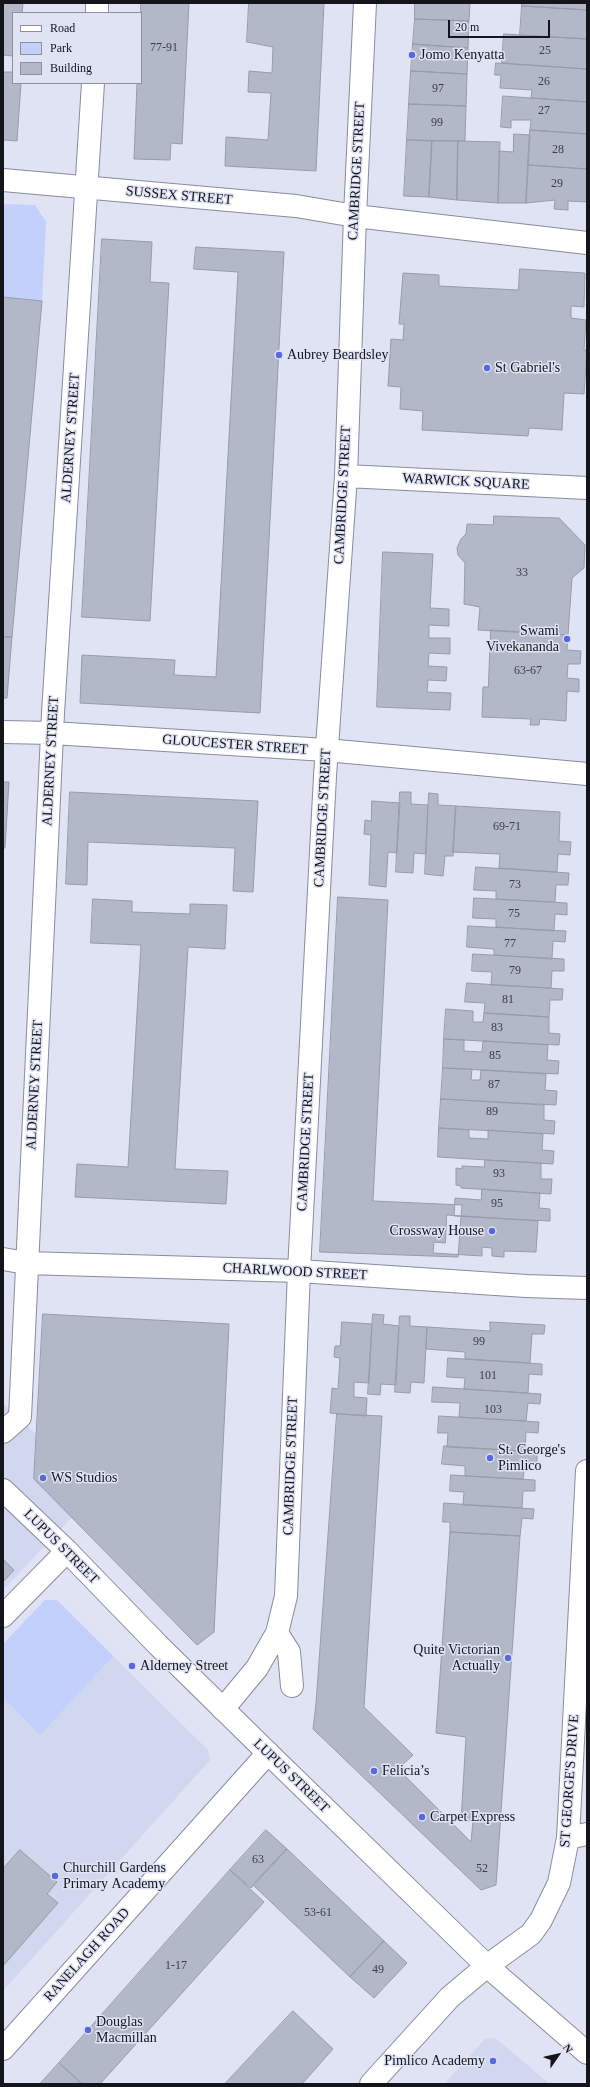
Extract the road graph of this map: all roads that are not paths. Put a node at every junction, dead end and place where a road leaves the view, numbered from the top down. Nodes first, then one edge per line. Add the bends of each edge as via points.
1 (365, 3) edge
2 (92, 84) edge
3 (3, 180) edge
4 (86, 188) junction
5 (354, 216) junction
6 (587, 243) edge
7 (346, 476) junction
8 (587, 488) edge
9 (3, 732) edge
10 (52, 733) junction
11 (326, 750) junction
12 (587, 774) edge
13 (3, 1260) edge
14 (26, 1263) junction
15 (299, 1271) junction
16 (587, 1288) edge
17 (3, 1432) edge
18 (587, 1471) edge
19 (3, 1490) edge
20 (67, 1551) junction
21 (3, 1616) edge
22 (277, 1633) junction
23 (292, 1686) dead end
24 (223, 1709) junction
25 (268, 1753) junction
26 (578, 1836) edge
27 (487, 1966) junction
28 (3, 2049) edge
29 (587, 2053) edge
30 (371, 2084) edge

1 - 5 street, CAMBRIDGE STREET
2 - 4 street, ALDERNEY STREET
3 - 4 street, SUSSEX STREET
4 - 5 street, SUSSEX STREET via 296,206
4 - 10 street, ALDERNEY STREET
5 - 6 street
5 - 7 street, CAMBRIDGE STREET
7 - 8 street, WARWICK SQUARE
7 - 11 street, CAMBRIDGE STREET
9 - 10 street, GLOUCESTER STREET
10 - 11 street, GLOUCESTER STREET
10 - 14 street, ALDERNEY STREET
11 - 12 street, GLOUCESTER STREET
11 - 15 street, CAMBRIDGE STREET
13 - 14 street, CHARLWOOD STREET
14 - 15 street, CHARLWOOD STREET
14 - 17 street, ALDERNEY STREET via 20,1417
15 - 16 street, CHARLWOOD STREET
15 - 22 street, CAMBRIDGE STREET via 286,1596
18 - 26 street, ST GEORGE'S DRIVE
19 - 20 street, LUPUS STREET
20 - 21 street
20 - 24 street, LUPUS STREET
22 - 23 street via 289,1652
22 - 24 street, CAMBRIDGE STREET via 258,1668
24 - 25 street, LUPUS STREET
25 - 27 street, LUPUS STREET
25 - 28 street, RANELAGH ROAD
26 - 27 street, ST GEORGE'S DRIVE via 541,1920 531,1934
27 - 29 street, LUPUS STREET
27 - 30 street, ST GEORGE'S DRIVE via 437,2010

